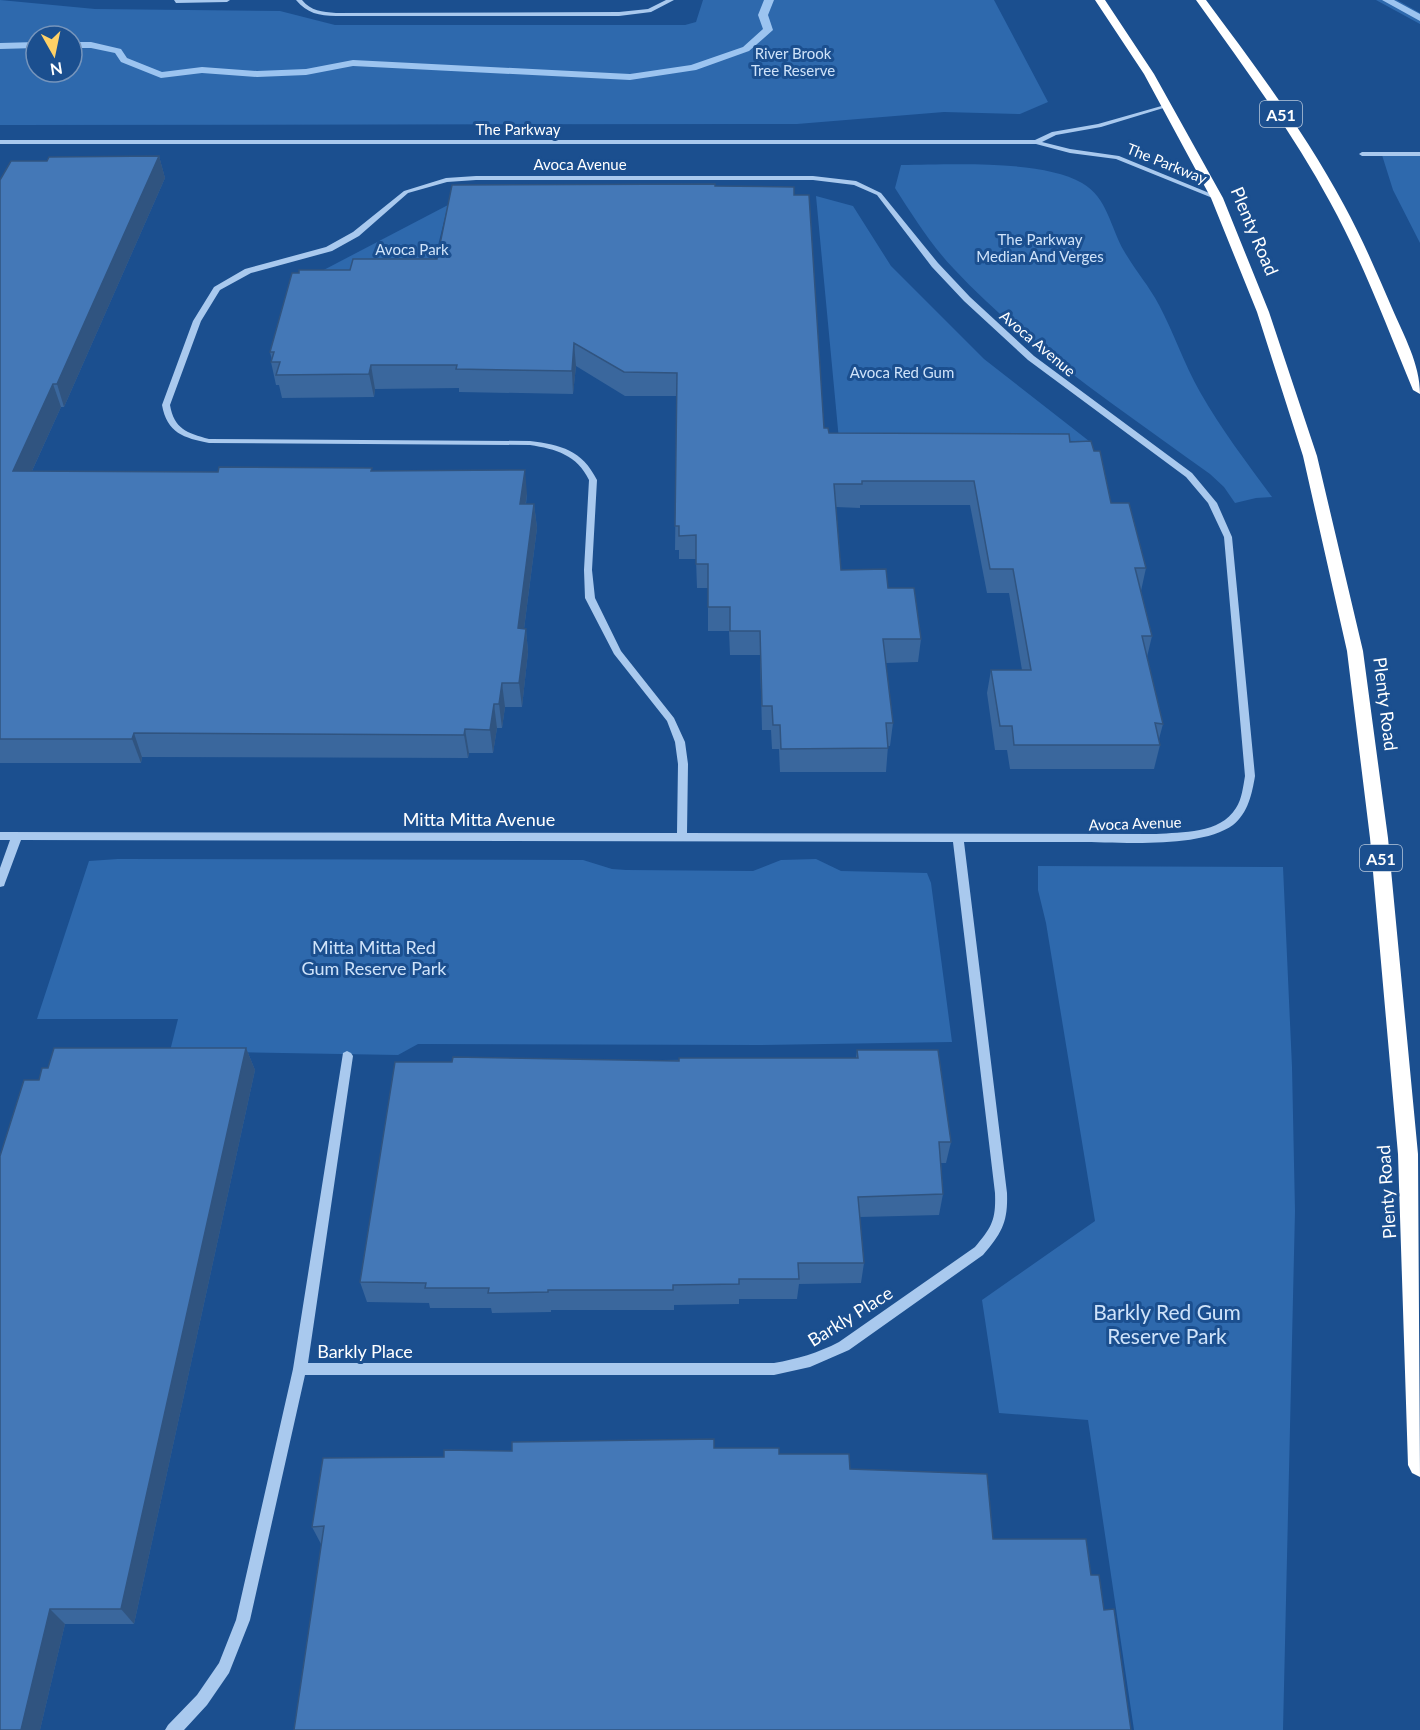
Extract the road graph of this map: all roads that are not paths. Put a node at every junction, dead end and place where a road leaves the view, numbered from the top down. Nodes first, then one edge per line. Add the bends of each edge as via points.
1 (227, 0) edge
2 (299, 0) edge
3 (671, 0) edge
4 (1100, 0) edge
5 (1201, 0) edge
6 (176, 1) edge
7 (1167, 106) junction
8 (0, 142) edge
9 (1036, 142) junction
10 (1362, 154) dead end
11 (1420, 154) edge
12 (1217, 198) junction
13 (1420, 390) edge
14 (0, 836) edge
15 (17, 836) junction
16 (682, 836) junction
17 (958, 837) junction
18 (0, 883) edge
19 (347, 1056) dead end
20 (1414, 1155) edge
21 (1417, 1237) edge
22 (300, 1369) junction
23 (1420, 1465) edge
24 (174, 1730) edge

1 - 6 street
2 - 3 street via 310,10 340,14 619,14 649,11
4 - 7 highway, Plenty Road / A51
5 - 13 highway, A51 via 1256,74 1330,192 1353,234
7 - 9 street, The Parkway via 1100,126 1054,133
7 - 12 highway, Plenty Road / A51
8 - 9 street, The Parkway
9 - 12 street, The Parkway via 1117,157
10 - 11 street
12 - 20 highway, Plenty Road / A51 via 1263,312 1310,456 1355,651
14 - 15 street, Mitta Mitta Avenue
15 - 16 street, Mitta Mitta Avenue
15 - 18 street
16 - 17 street, Mitta Mitta Avenue
16 - 17 street, Avoca Avenue via 683,764 677,734 671,720 617,652 590,598 588,570 594,492 589,469 566,450 530,443 241,442 187,436 167,417 166,405 197,321 217,289 248,271 329,249 356,234 406,192 446,180 813,178 853,182 879,194 934,265 1031,358 1201,487 1222,519 1228,537 1250,776 1248,795 1237,817 1215,830 1156,838
17 - 22 street, Barkly Place via 1002,1205 996,1232 979,1251 844,1346 804,1364 774,1369
19 - 22 street, Barkly Place
20 - 21 highway, Plenty Road / A51
21 - 23 highway, Plenty Road / A51
22 - 24 street, Barkly Place via 243,1620 224,1668

